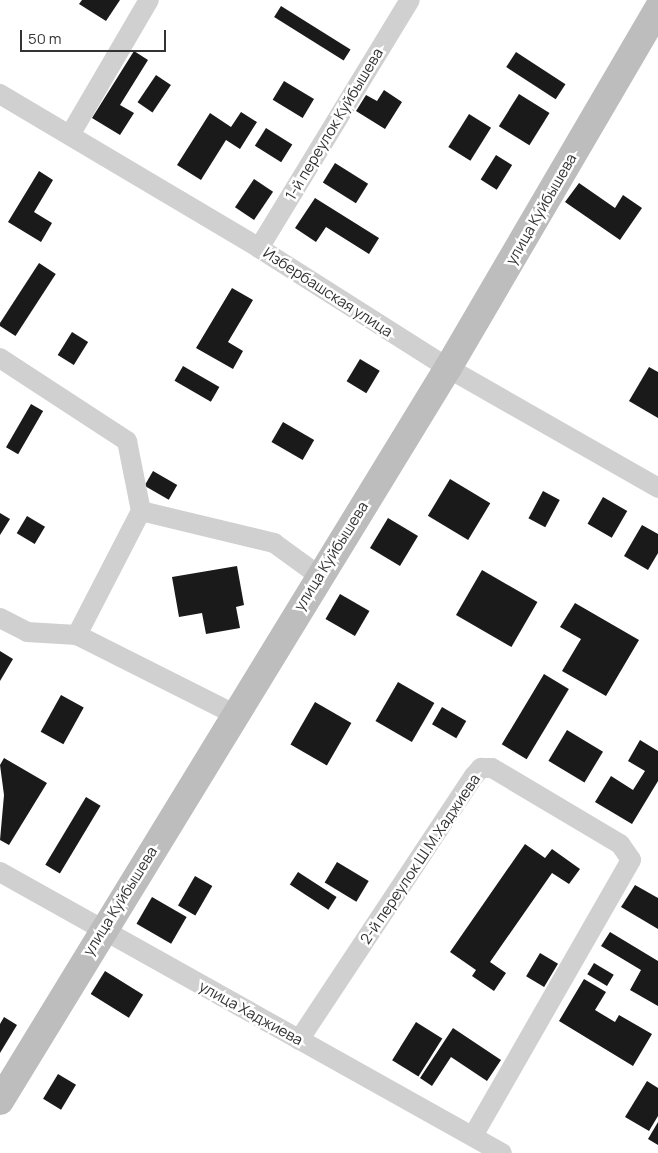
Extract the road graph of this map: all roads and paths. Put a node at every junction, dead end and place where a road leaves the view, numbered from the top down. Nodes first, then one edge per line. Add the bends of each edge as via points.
1 (149, 0) edge
2 (410, 0) edge
3 (658, 8) edge
4 (0, 94) edge
5 (70, 135) junction
6 (259, 248) junction
7 (0, 358) edge
8 (448, 368) junction
9 (658, 488) edge
10 (141, 511) junction
11 (318, 575) junction
12 (0, 618) edge
13 (77, 635) junction
14 (236, 715) junction
15 (0, 872) edge
16 (102, 929) junction
17 (299, 1040) junction
18 (0, 1101) edge
19 (473, 1136) junction
20 (502, 1153) edge

1 - 5 street
2 - 6 street, 1-й переулок Куйбышева
3 - 8 street, улица Куйбышева
4 - 5 street, Избербашская улица
5 - 6 street, Избербашская улица
6 - 8 street, Избербашская улица
7 - 10 street via 127,441
8 - 9 street, Избербашская улица
8 - 11 street, улица Куйбышева
10 - 11 street via 274,543
10 - 13 street
11 - 14 street, улица Куйбышева
12 - 13 street via 27,632
13 - 14 street
14 - 16 street, улица Куйбышева
15 - 16 street, улица Хаджиева
16 - 17 street, улица Хаджиева
16 - 18 street, улица Куйбышева
17 - 19 street, улица Хаджиева
17 - 19 street, 2-й переулок Ш.М.Хаджиева via 474,776 482,768 492,768 620,844 631,860
19 - 20 street, улица Хаджиева

